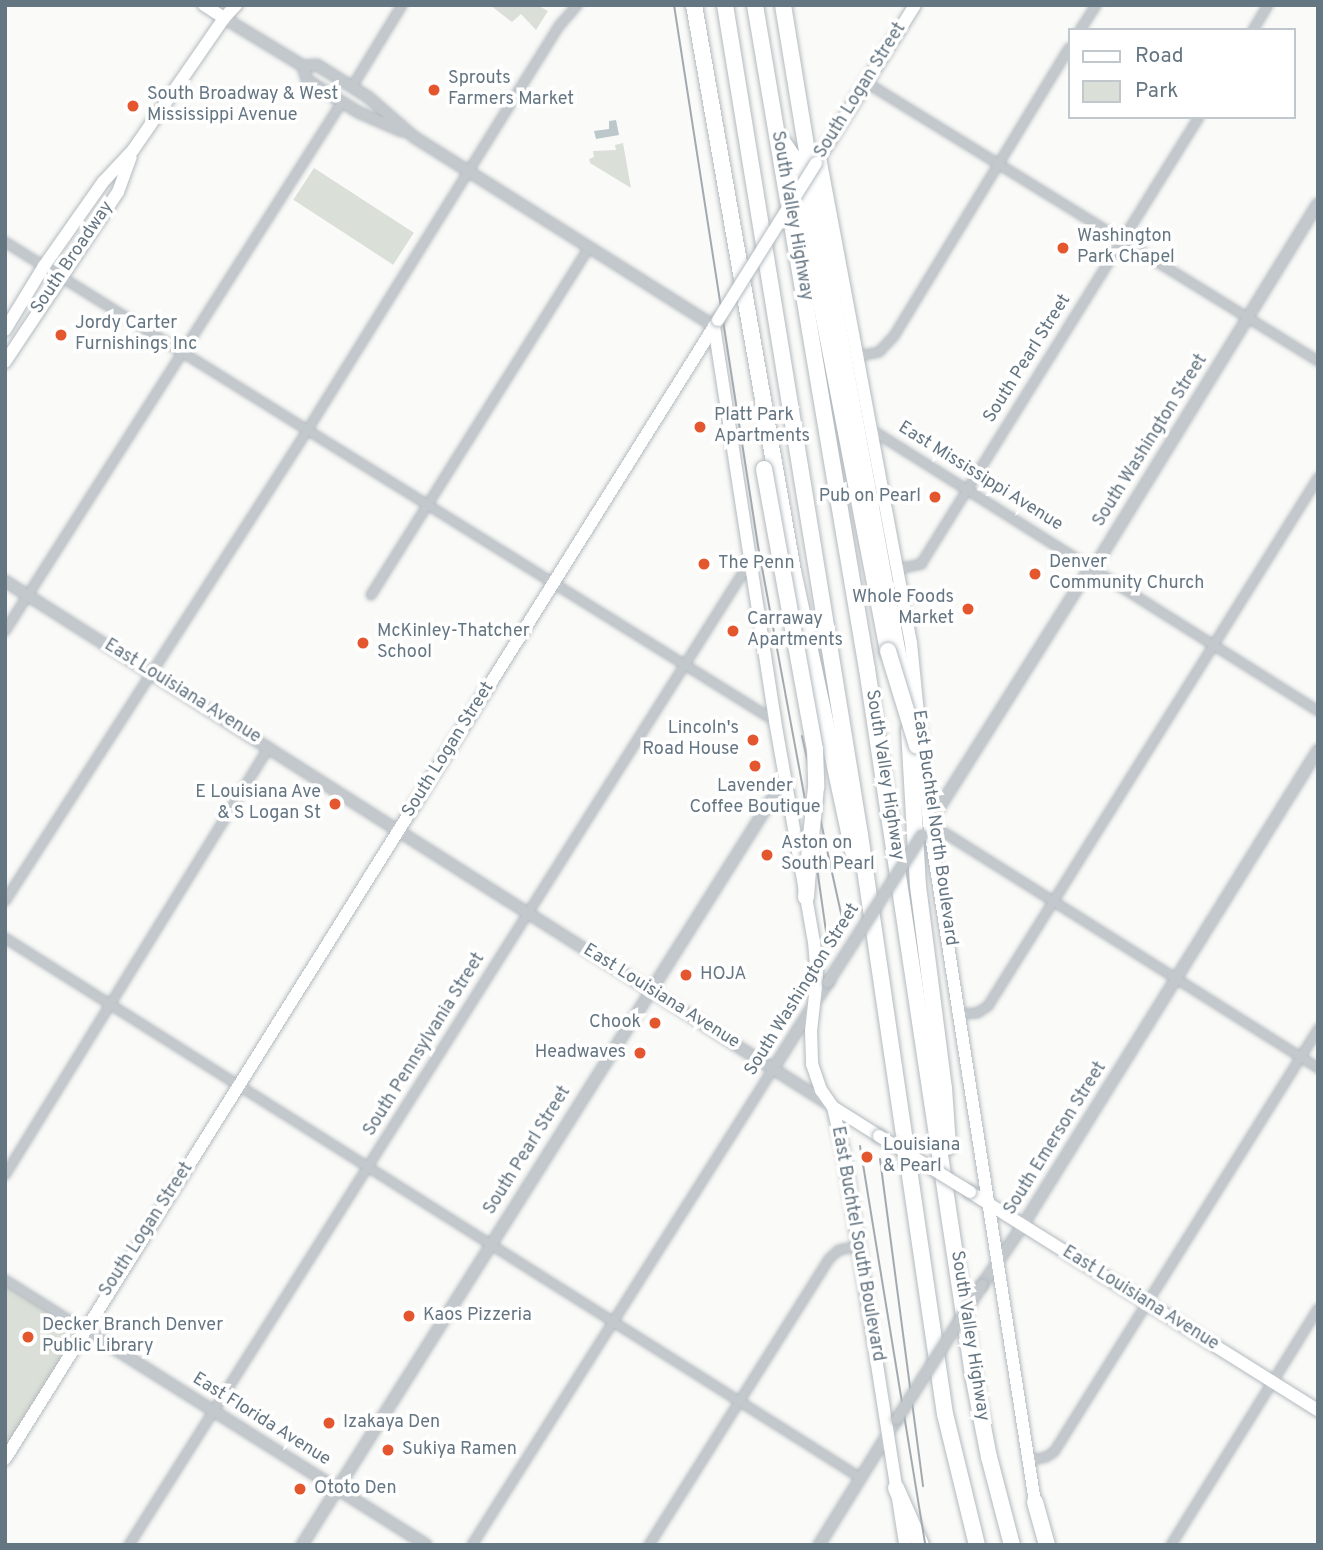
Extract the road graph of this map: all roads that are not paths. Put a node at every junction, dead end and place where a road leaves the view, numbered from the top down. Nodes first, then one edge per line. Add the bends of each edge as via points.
1 (204, 5) edge
2 (402, 5) edge
3 (577, 5) edge
4 (694, 5) edge
5 (725, 5) edge
6 (755, 5) edge
7 (783, 5) edge
8 (915, 5) edge
9 (1096, 5) edge
10 (1268, 5) edge
11 (231, 9) edge
12 (1081, 28) edge
13 (1254, 28) edge
14 (1068, 50) edge
15 (303, 66) junction
16 (307, 80) junction
17 (867, 83) junction
18 (352, 87) junction
19 (342, 102) junction
20 (1198, 119) edge
21 (776, 131) junction
22 (414, 136) junction
23 (133, 150) junction
24 (818, 160) junction
25 (998, 163) junction
26 (469, 172) junction
27 (1318, 204) edge
28 (1122, 240) junction
29 (5, 242) edge
30 (735, 246) junction
31 (589, 247) junction
32 (44, 266) junction
33 (60, 276) junction
34 (1247, 318) junction
35 (716, 323) junction
36 (5, 330) edge
37 (184, 354) junction
38 (859, 356) junction
39 (1318, 361) edge
40 (5, 362) edge
41 (307, 430) junction
42 (872, 430) junction
43 (1318, 478) edge
44 (969, 488) junction
45 (428, 505) junction
46 (749, 563) junction
47 (1091, 568) junction
48 (898, 569) junction
49 (5, 581) edge
50 (554, 584) junction
51 (29, 596) junction
52 (372, 596) dead end
53 (5, 631) edge
54 (1213, 645) junction
55 (683, 664) junction
56 (151, 673) junction
57 (1318, 711) edge
58 (775, 721) junction
59 (269, 747) junction
60 (1318, 750) edge
61 (923, 768) junction
62 (785, 778) junction
63 (929, 823) junction
64 (399, 829) junction
65 (806, 897) junction
66 (5, 901) edge
67 (1052, 902) junction
68 (526, 912) junction
69 (5, 938) edge
70 (1176, 979) junction
71 (882, 986) junction
72 (650, 990) junction
73 (817, 1001) junction
74 (112, 1005) junction
75 (960, 1014) junction
76 (1318, 1030) edge
77 (1300, 1057) junction
78 (1318, 1068) edge
79 (773, 1069) junction
80 (240, 1086) junction
81 (833, 1107) junction
82 (368, 1166) junction
83 (5, 1175) edge
84 (988, 1202) junction
85 (1023, 1225) junction
86 (490, 1244) junction
87 (954, 1244) junction
88 (859, 1246) junction
89 (997, 1264) junction
90 (5, 1280) edge
91 (1147, 1304) junction
92 (1318, 1309) edge
93 (614, 1322) junction
94 (85, 1330) junction
95 (1272, 1382) junction
96 (739, 1401) junction
97 (1318, 1410) edge
98 (213, 1411) junction
99 (888, 1434) junction
100 (5, 1459) edge
101 (1027, 1461) junction
102 (861, 1478) junction
103 (896, 1488) junction
104 (337, 1489) junction
105 (1035, 1502) junction
106 (129, 1545) edge
107 (302, 1545) edge
108 (426, 1545) edge
109 (472, 1545) edge
110 (649, 1545) edge
111 (819, 1545) edge
112 (905, 1545) edge
113 (922, 1545) edge
114 (977, 1545) edge
115 (1012, 1545) edge
116 (1047, 1545) edge
117 (1055, 1545) edge
118 (1171, 1545) edge

1 - 11 main road
2 - 18 street
3 - 26 street via 559,26
4 - 30 highway
5 - 71 highway, South Valley Highway
6 - 21 highway, South Valley Highway
7 - 87 highway via 903,680 918,886 944,1088
8 - 17 main road, South Logan Street
9 - 12 street
10 - 13 street
11 - 15 street
11 - 23 main road, South Broadway
14 - 25 street
15 - 16 street
15 - 18 street via 317,65
16 - 18 street via 341,93
16 - 19 street
17 - 24 main road, South Logan Street
17 - 25 street
18 - 22 street
19 - 22 street
19 - 37 street
20 - 28 street, South Pearl Street
21 - 61 highway, bridge via 793,158 888,651
21 - 87 highway, South Valley Highway via 869,683
22 - 26 street
23 - 32 main road, South Broadway via 103,182
23 - 33 main road, South Broadway via 118,192
24 - 35 main road, South Logan Street, bridge
24 - 38 main road, East Buchtel North Boulevard
25 - 28 street
25 - 38 street via 890,343 879,352
26 - 31 street
26 - 41 street
27 - 34 street, South Washington Street
28 - 34 street
28 - 44 street, South Pearl Street
29 - 32 street
30 - 65 highway, bridge via 764,469 815,749
30 - 71 highway via 793,572
31 - 35 street
31 - 45 street
32 - 33 street
32 - 36 main road, South Broadway
33 - 37 street
33 - 40 main road, South Broadway
34 - 39 street
34 - 47 street, South Washington Street
35 - 46 main road, East Buchtel South Boulevard
35 - 50 main road, South Logan Street
37 - 41 street
37 - 51 street
38 - 42 main road, East Buchtel North Boulevard
41 - 45 street
41 - 56 street
42 - 44 street, East Mississippi Avenue
42 - 48 main road, East Buchtel North Boulevard
43 - 54 street
44 - 47 street, East Mississippi Avenue
44 - 48 street, South Pearl Street via 921,564
45 - 50 street
45 - 52 street
46 - 55 street, South Pennsylvania Street
46 - 58 main road, East Buchtel South Boulevard
47 - 54 street, East Mississippi Avenue
47 - 63 street, South Washington Street
48 - 61 main road, East Buchtel North Boulevard via 911,643
49 - 51 street, East Louisiana Avenue
50 - 55 street
50 - 64 main road, South Logan Street
51 - 53 street
51 - 56 street, East Louisiana Avenue
54 - 57 street, East Mississippi Avenue
54 - 67 street
55 - 58 street
55 - 68 street, South Pennsylvania Street
56 - 59 street, East Louisiana Avenue
56 - 66 street
58 - 62 main road, East Buchtel South Boulevard
59 - 64 street, East Louisiana Avenue
59 - 74 street
60 - 70 street, South Emerson Street
61 - 63 main road, East Buchtel North Boulevard
62 - 65 main road, East Buchtel South Boulevard
62 - 72 street, South Pearl Street
63 - 67 street
63 - 73 street, South Washington Street, bridge
63 - 75 main road, East Buchtel North Boulevard
64 - 68 street, East Louisiana Avenue
64 - 80 main road, South Logan Street
65 - 73 main road, East Buchtel South Boulevard
67 - 70 street
67 - 75 street via 988,1006
68 - 72 street, East Louisiana Avenue
68 - 82 street, South Pennsylvania Street
69 - 74 street
70 - 77 street
70 - 85 street, South Emerson Street
71 - 114 highway, South Valley Highway via 945,1414
72 - 79 street, East Louisiana Avenue
72 - 86 street, South Pearl Street
73 - 79 street, South Washington Street
73 - 81 main road, East Buchtel South Boulevard via 811,1031 812,1064
74 - 80 street
74 - 83 street
75 - 84 main road, East Buchtel North Boulevard
76 - 77 street
77 - 78 street
77 - 91 street
79 - 81 street, East Louisiana Avenue
79 - 93 street, South Washington Street
80 - 82 street
80 - 94 main road, South Logan Street
81 - 84 main road, East Louisiana Avenue, bridge
81 - 88 main road, East Buchtel South Boulevard
82 - 86 street
82 - 98 street, South Pennsylvania Street
84 - 85 main road, East Louisiana Avenue
84 - 89 main road, East Buchtel North Boulevard
85 - 89 street, South Emerson Street
85 - 91 main road, East Louisiana Avenue
86 - 93 street
86 - 104 street, South Pearl Street
87 - 115 highway, South Valley Highway via 989,1457
88 - 96 street via 839,1250 829,1259
88 - 99 main road, East Buchtel South Boulevard
89 - 99 street, South Emerson Street, bridge
89 - 101 main road, East Buchtel North Boulevard
90 - 94 street, East Florida Avenue
91 - 95 main road, East Louisiana Avenue
91 - 101 street via 1054,1452
92 - 95 street
93 - 96 street
93 - 109 street, South Washington Street
94 - 98 street, East Florida Avenue
94 - 100 main road, South Logan Street
95 - 97 main road, East Louisiana Avenue
95 - 118 street
96 - 102 street
96 - 110 street
98 - 104 street, East Florida Avenue
98 - 106 street, South Pennsylvania Street
99 - 102 street, South Emerson Street
99 - 103 main road, East Buchtel South Boulevard
101 - 105 main road, East Buchtel North Boulevard
102 - 111 street, South Emerson Street
103 - 112 main road, East Buchtel South Boulevard
103 - 113 highway
104 - 107 street, South Pearl Street
104 - 108 street, East Florida Avenue
105 - 116 highway
105 - 117 street

